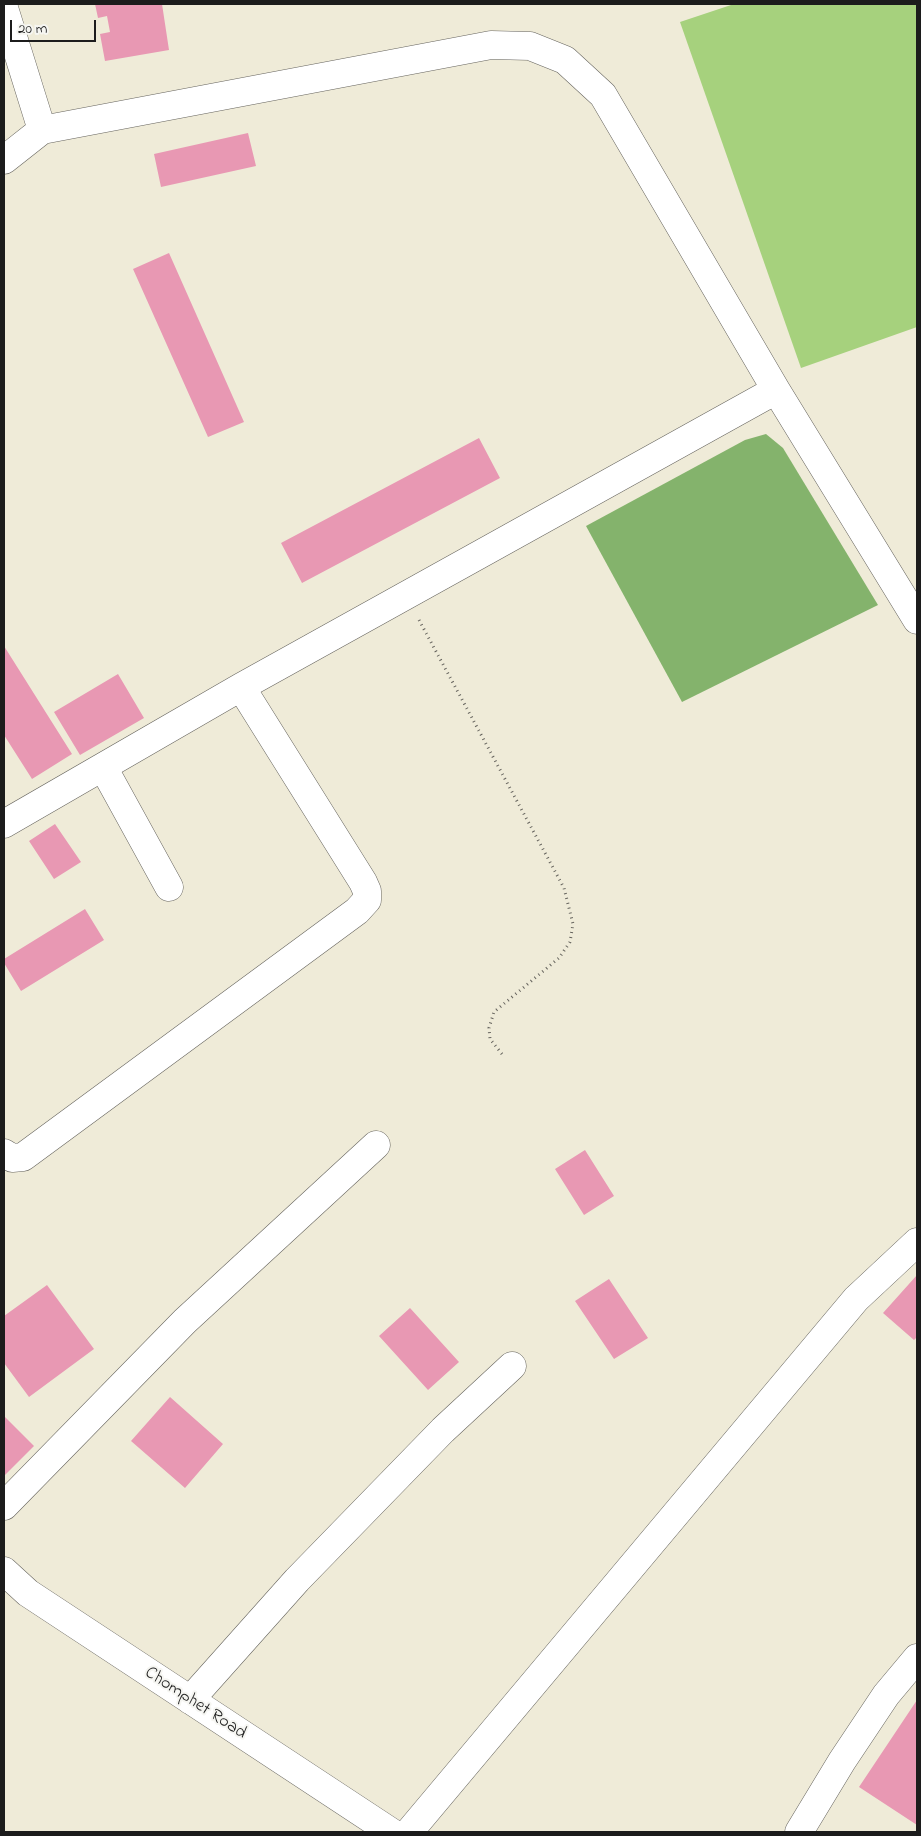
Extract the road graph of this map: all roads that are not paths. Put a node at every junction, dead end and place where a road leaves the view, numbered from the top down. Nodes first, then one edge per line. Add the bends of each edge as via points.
1 (4, 8) edge
2 (42, 130) junction
3 (4, 160) edge
4 (776, 390) junction
5 (917, 620) edge
6 (242, 687) junction
7 (102, 767) junction
8 (4, 824) edge
9 (169, 886) dead end
10 (376, 1145) dead end
11 (4, 1153) edge
12 (917, 1242) edge
13 (512, 1366) dead end
14 (4, 1506) edge
15 (4, 1570) edge
16 (917, 1658) edge
17 (190, 1700) junction
18 (390, 1832) edge
19 (409, 1832) edge
20 (799, 1832) edge

1 - 2 street
2 - 3 street
2 - 4 street via 491,44 530,46 565,60 603,95
4 - 5 street
4 - 6 street
6 - 7 street
6 - 11 street via 363,882 367,900 357,911 23,1157 12,1158
7 - 8 street
7 - 9 street
10 - 14 street via 184,1321
12 - 19 street via 856,1299
13 - 17 street via 443,1430 297,1580
15 - 17 street, Chomphet Road via 28,1593
16 - 20 street via 886,1695
17 - 18 street, Chomphet Road

